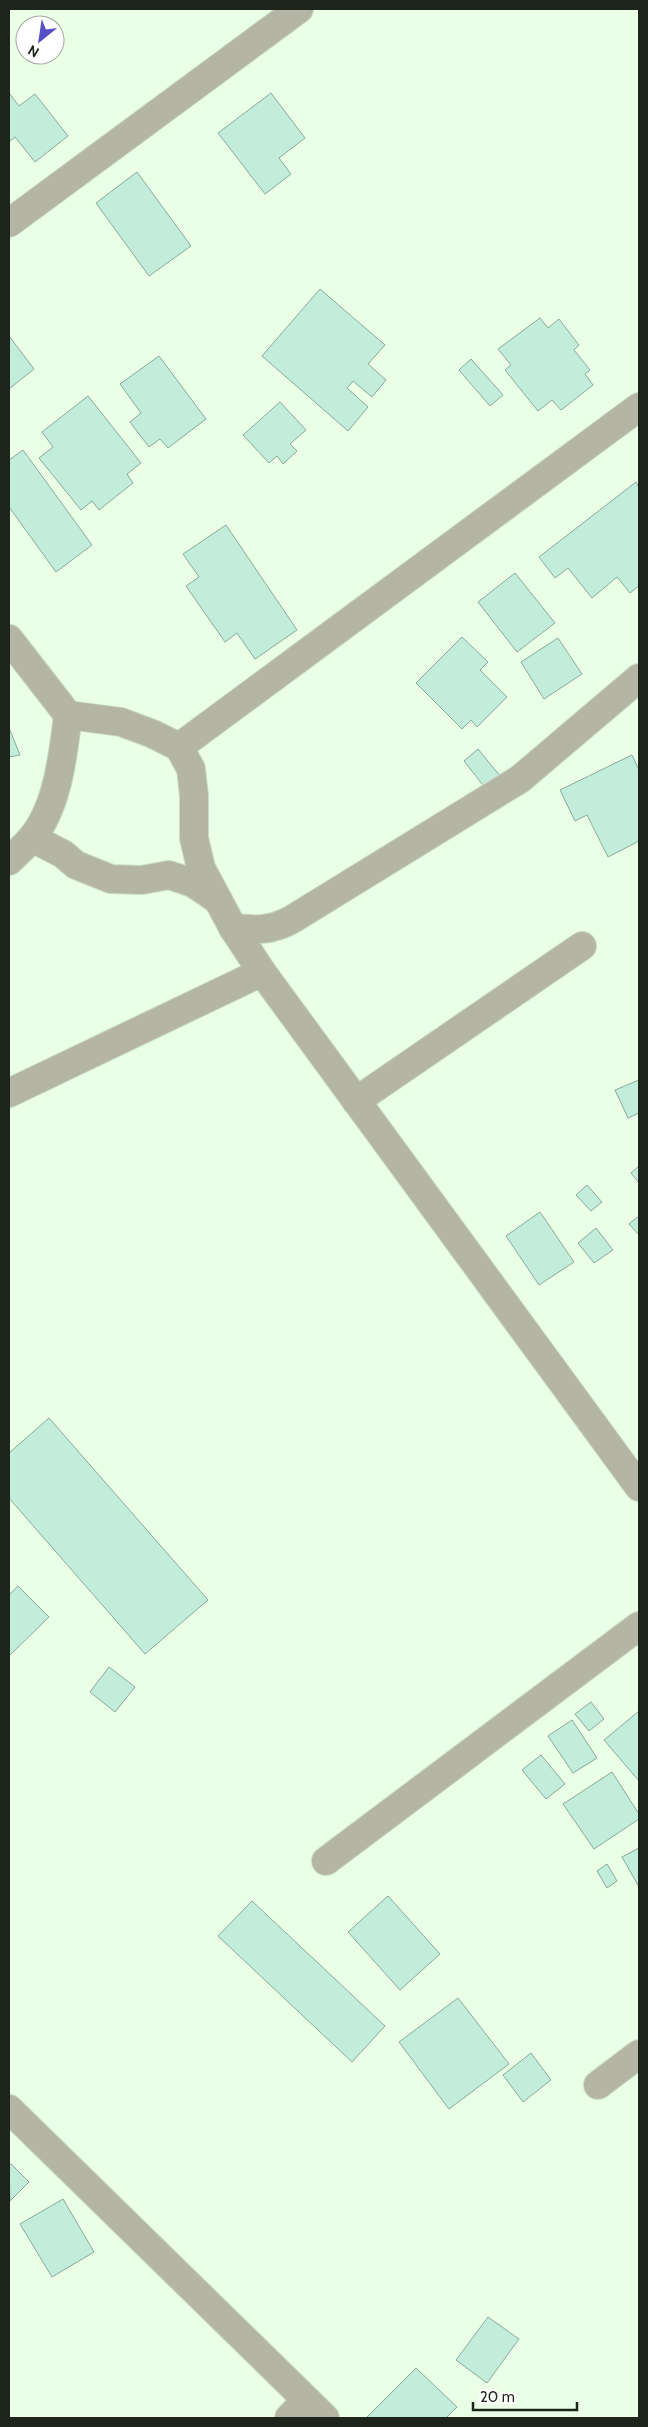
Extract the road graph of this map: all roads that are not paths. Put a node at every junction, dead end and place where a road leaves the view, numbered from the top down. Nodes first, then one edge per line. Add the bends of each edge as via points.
1 (299, 9) edge
2 (9, 223) edge
3 (639, 407) edge
4 (9, 639) edge
5 (639, 678) edge
6 (68, 715) junction
7 (180, 747) junction
8 (32, 838) junction
9 (9, 861) edge
10 (218, 901) junction
11 (233, 928) junction
12 (582, 946) dead end
13 (262, 972) junction
14 (9, 1093) edge
15 (356, 1101) junction
16 (639, 1487) edge
17 (639, 1626) edge
18 (326, 1862) dead end
19 (639, 2054) edge
20 (598, 2085) dead end
21 (9, 2109) edge
22 (306, 2413) edge

1 - 2 street
3 - 7 street
4 - 6 street
5 - 11 street via 520,779 276,928
6 - 7 street via 121,722
6 - 8 street via 59,775 48,810
7 - 10 street via 191,769 194,838 201,868
8 - 9 street
8 - 10 street via 63,854 76,865 111,879 142,880 169,876 193,883
10 - 11 street
11 - 13 street
12 - 15 street
13 - 14 street
13 - 15 street
15 - 16 street
17 - 18 street
19 - 20 street
21 - 22 street via 242,2334

